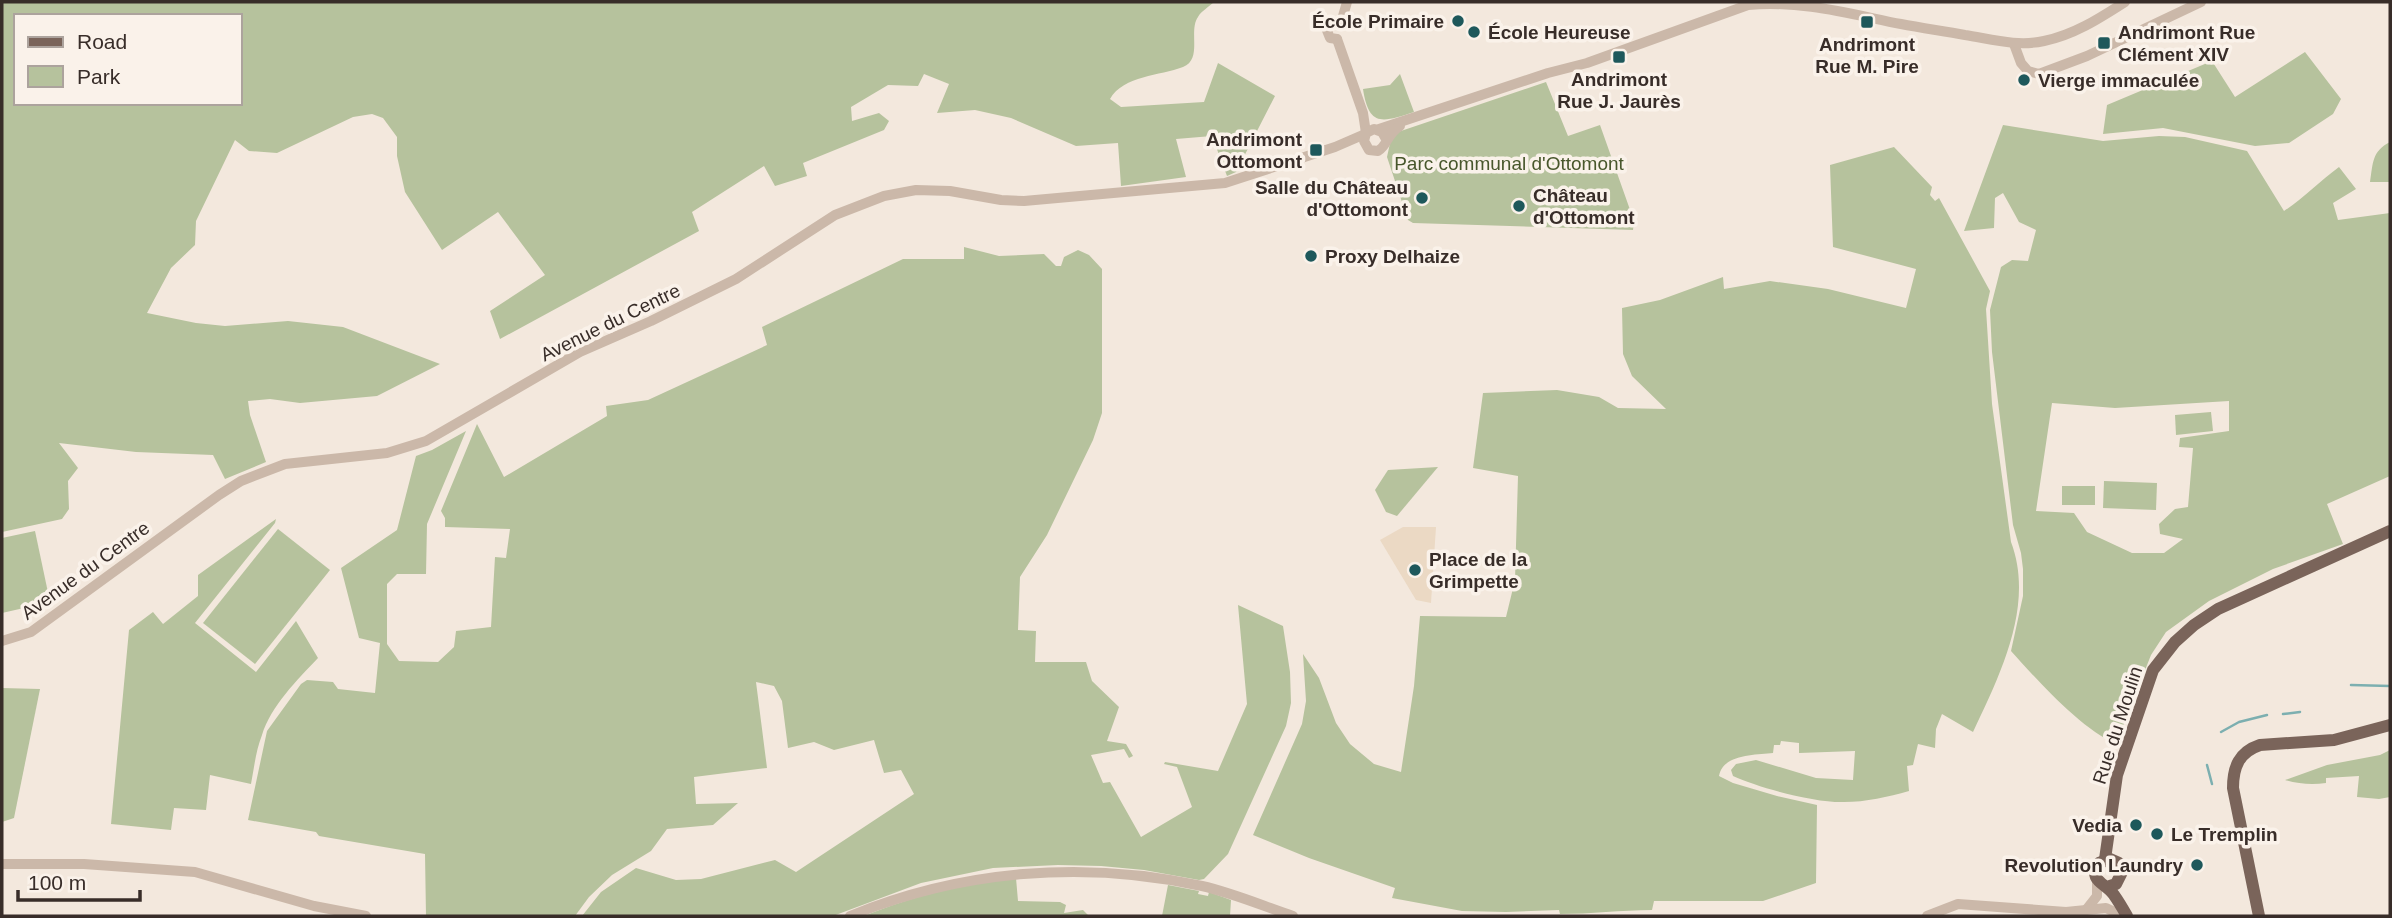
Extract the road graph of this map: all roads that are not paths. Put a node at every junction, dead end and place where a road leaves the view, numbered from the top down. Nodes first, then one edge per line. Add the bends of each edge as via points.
1 (1347, 2) edge
2 (2125, 2) edge
3 (2201, 2) edge
4 (1341, 23) junction
5 (1337, 39) junction
6 (2014, 44) junction
7 (1364, 117) junction
8 (1412, 119) junction
9 (1378, 129) junction
10 (1365, 137) junction
11 (1386, 139) junction
12 (2390, 531) edge
13 (2, 640) edge
14 (2390, 725) edge
15 (2105, 859) junction
16 (2, 864) edge
17 (2119, 881) junction
18 (2102, 884) junction
19 (2086, 910) junction
20 (366, 916) edge
21 (850, 916) edge
22 (1293, 916) edge
23 (1927, 916) edge
24 (2125, 916) edge
25 (2259, 916) edge

1 - 4 street
2 - 6 street via 2065,36
3 - 6 street via 2039,74 2021,63
4 - 5 street via 1343,34
4 - 5 street via 1332,21 1326,29 1330,38
5 - 7 street
6 - 8 street via 1808,5 1748,5
7 - 9 street
7 - 10 street
8 - 9 street
8 - 11 street
9 - 10 street
9 - 11 street
10 - 11 street via 1369,150 1378,150
10 - 13 street, Avenue du Centre via 1236,181 1166,190 1024,201 950,191 884,195 835,215 736,279 580,352 426,441 387,453 285,464 241,481 31,632
12 - 15 main road, Rue du Moulin via 2218,609 2162,656 2141,700 2118,775
14 - 25 main road via 2334,740 2275,743 2245,752 2233,770 2233,788
15 - 17 main road via 2119,863
15 - 18 main road via 2094,873
16 - 20 street via 195,872
17 - 18 main road
17 - 24 main road
18 - 19 street
18 - 24 main road
19 - 23 street via 1958,904
19 - 24 street via 2106,908
21 - 22 street via 926,891 1003,875 1062,872 1147,877 1210,888

